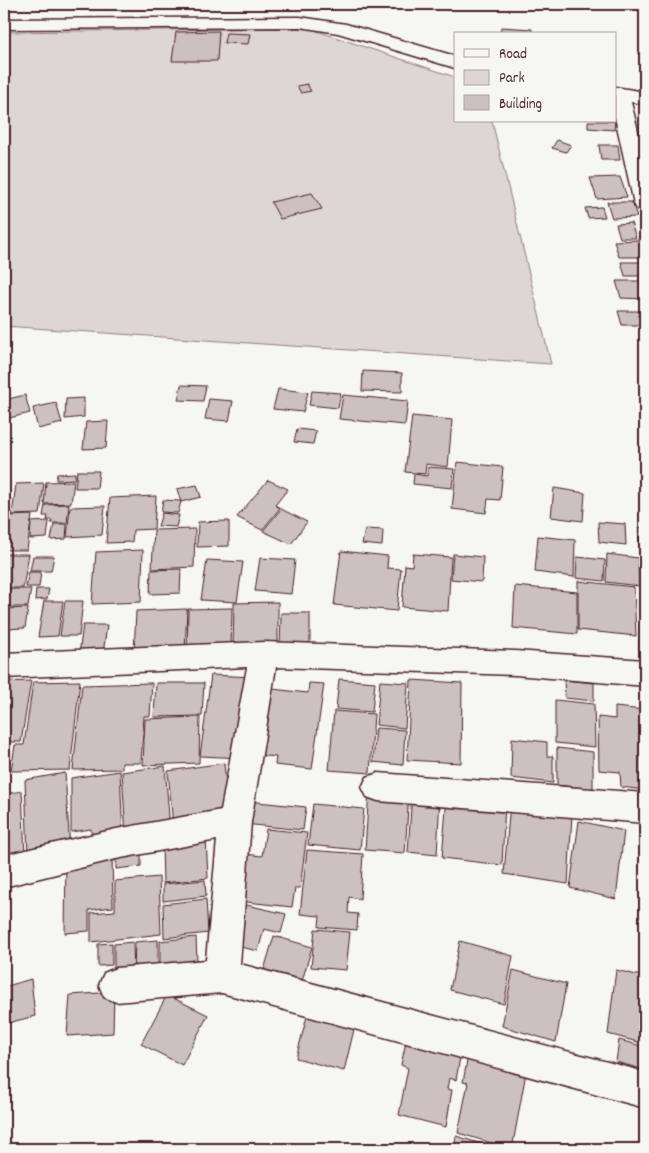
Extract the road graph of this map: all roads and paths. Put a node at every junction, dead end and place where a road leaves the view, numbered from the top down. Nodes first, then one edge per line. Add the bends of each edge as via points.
1 (4, 24) edge
2 (454, 62) edge
3 (618, 93) edge
4 (645, 98) edge
5 (645, 204) edge
6 (264, 654) junction
7 (4, 665) edge
8 (645, 673) edge
9 (378, 787) dead end
10 (645, 808) edge
11 (235, 822) junction
12 (4, 872) edge
13 (222, 976) junction
14 (116, 985) dead end
15 (645, 1090) edge

1 - 2 street via 300,22 340,28
3 - 4 street
3 - 5 street
6 - 7 street
6 - 8 street via 515,663
6 - 11 street
9 - 10 street
11 - 12 street via 116,844
11 - 13 street
13 - 14 street
13 - 15 street

